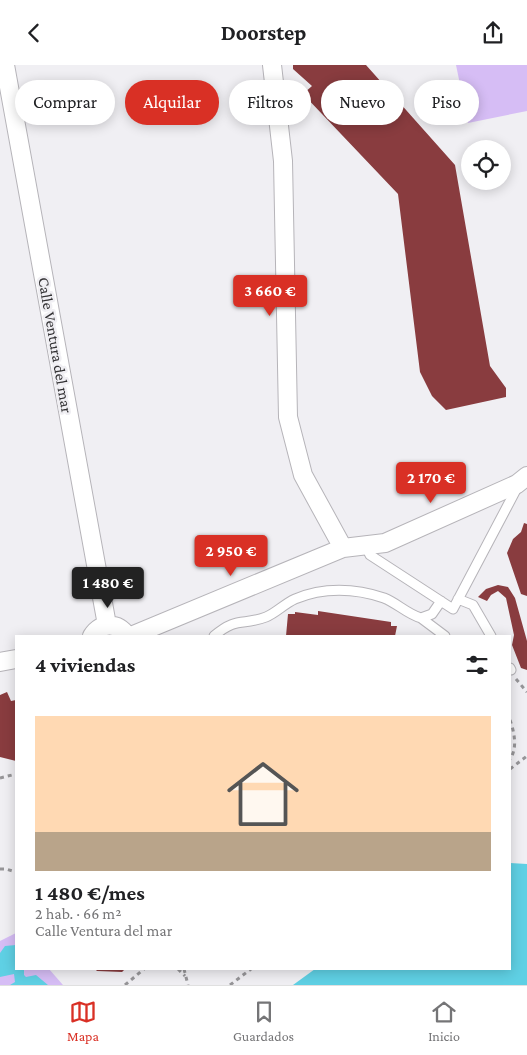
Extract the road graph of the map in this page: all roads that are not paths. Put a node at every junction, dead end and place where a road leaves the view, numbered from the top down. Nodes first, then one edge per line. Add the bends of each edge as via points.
1 (5, 65) edge
2 (272, 65) edge
3 (522, 480) edge
4 (366, 545) junction
5 (343, 548) junction
6 (458, 599) junction
7 (441, 601) junction
8 (420, 618) junction
9 (107, 625) junction
10 (93, 635) edge
11 (126, 635) edge
12 (134, 635) edge
13 (215, 635) edge
14 (444, 635) edge
15 (490, 635) edge
16 (15, 659) edge
17 (0, 662) edge

1 - 9 street, Calle Ventura del mar
2 - 5 street via 283,161 288,417 303,475
3 - 4 street via 385,543
3 - 6 lane
4 - 5 street
4 - 7 lane via 370,555
5 - 12 street
6 - 7 lane via 453,609
6 - 15 lane via 473,605
7 - 8 lane via 432,614
8 - 13 lane via 387,599 364,591 340,590 294,600 268,617 233,623
8 - 14 lane
9 - 10 street
9 - 11 street via 118,627
16 - 17 street

